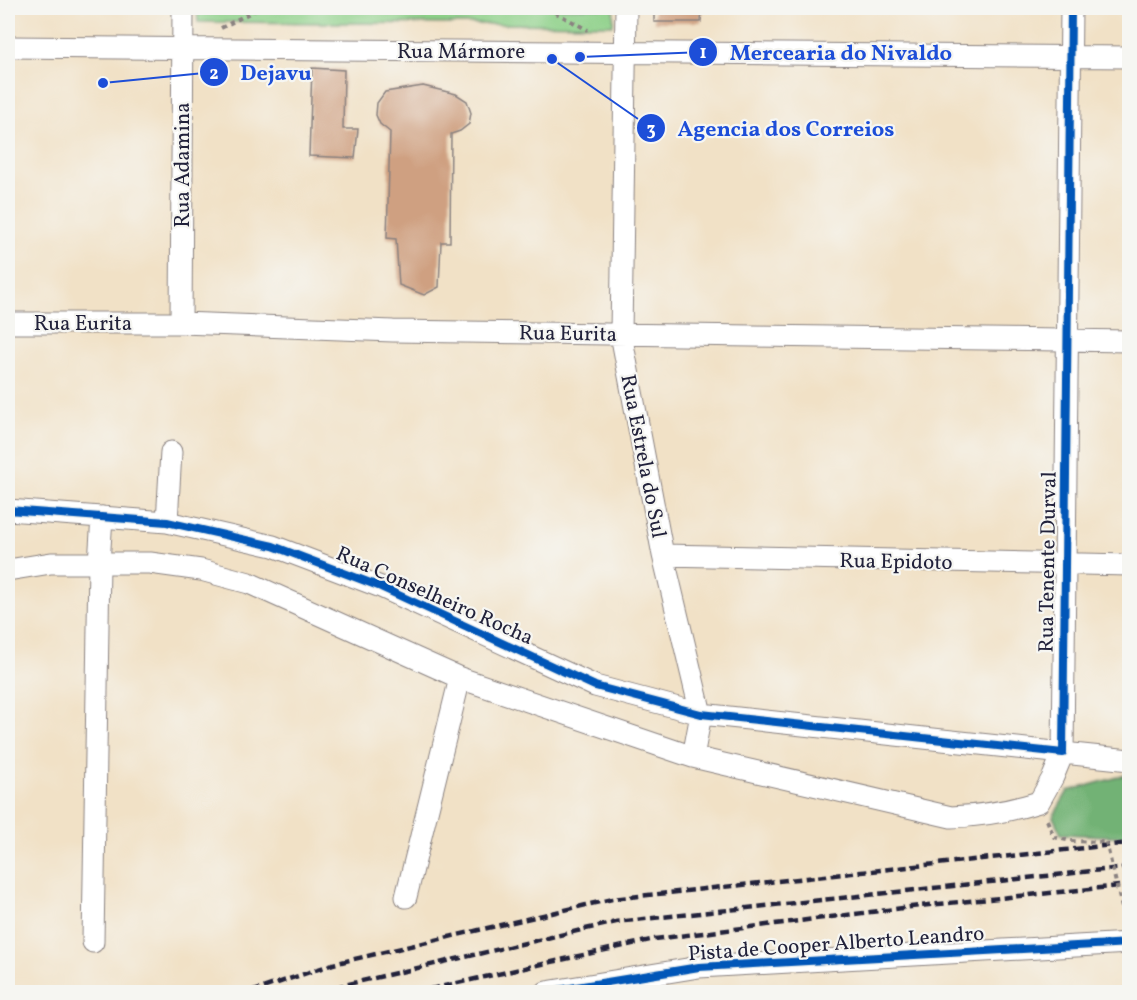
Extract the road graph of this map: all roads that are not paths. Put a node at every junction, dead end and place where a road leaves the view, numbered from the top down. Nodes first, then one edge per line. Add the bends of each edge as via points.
1 (183, 8) edge
2 (626, 8) edge
3 (1071, 8) edge
4 (8, 47) edge
5 (183, 48) junction
6 (626, 51) junction
7 (1071, 56) junction
8 (1130, 57) edge
9 (8, 323) edge
10 (181, 323) junction
11 (621, 334) junction
12 (1069, 340) junction
13 (1130, 341) edge
14 (171, 452) dead end
15 (8, 510) edge
16 (102, 517) junction
17 (167, 522) junction
18 (663, 555) junction
19 (99, 563) junction
20 (1065, 564) junction
21 (1130, 565) edge
22 (8, 570) edge
23 (460, 678) junction
24 (701, 714) junction
25 (1063, 753) junction
26 (693, 757) junction
27 (1130, 760) edge
28 (406, 897) dead end
29 (93, 942) dead end
30 (1130, 943) edge
31 (546, 993) edge

1 - 5 street, Rua Adamina
2 - 6 street, Rua Estrela do Sul
3 - 7 street, Rua Tenente Durval
4 - 5 street, Rua Mármore
5 - 6 street, Rua Mármore
5 - 10 street, Rua Adamina
6 - 7 street, Rua Mármore
6 - 11 street, Rua Estrela do Sul
7 - 8 street, Rua Mármore
7 - 12 street, Rua Tenente Durval
9 - 10 street, Rua Eurita
10 - 11 street, Rua Eurita
11 - 12 street, Rua Eurita
11 - 18 street, Rua Estrela do Sul
12 - 13 street, Rua Eurita
12 - 20 street, Rua Tenente Durval
14 - 17 street
15 - 16 street, Rua Conselheiro Rocha
16 - 17 street, Rua Conselheiro Rocha
16 - 19 street
17 - 24 street, Rua Conselheiro Rocha via 273,546 381,587 595,686
18 - 20 street, Rua Epidoto
18 - 24 street, Rua Estrela do Sul
19 - 22 street via 51,563
19 - 23 street via 150,563 201,570 249,583
19 - 29 street
20 - 21 street, Rua Epidoto
20 - 25 street, Rua Tenente Durval
23 - 26 street
23 - 28 street
24 - 25 street
24 - 26 street, Rua Estrela do Sul
25 - 26 street via 1039,802 980,816 951,817
25 - 27 street
30 - 31 street, Pista de Cooper Alberto Leandro via 699,967

